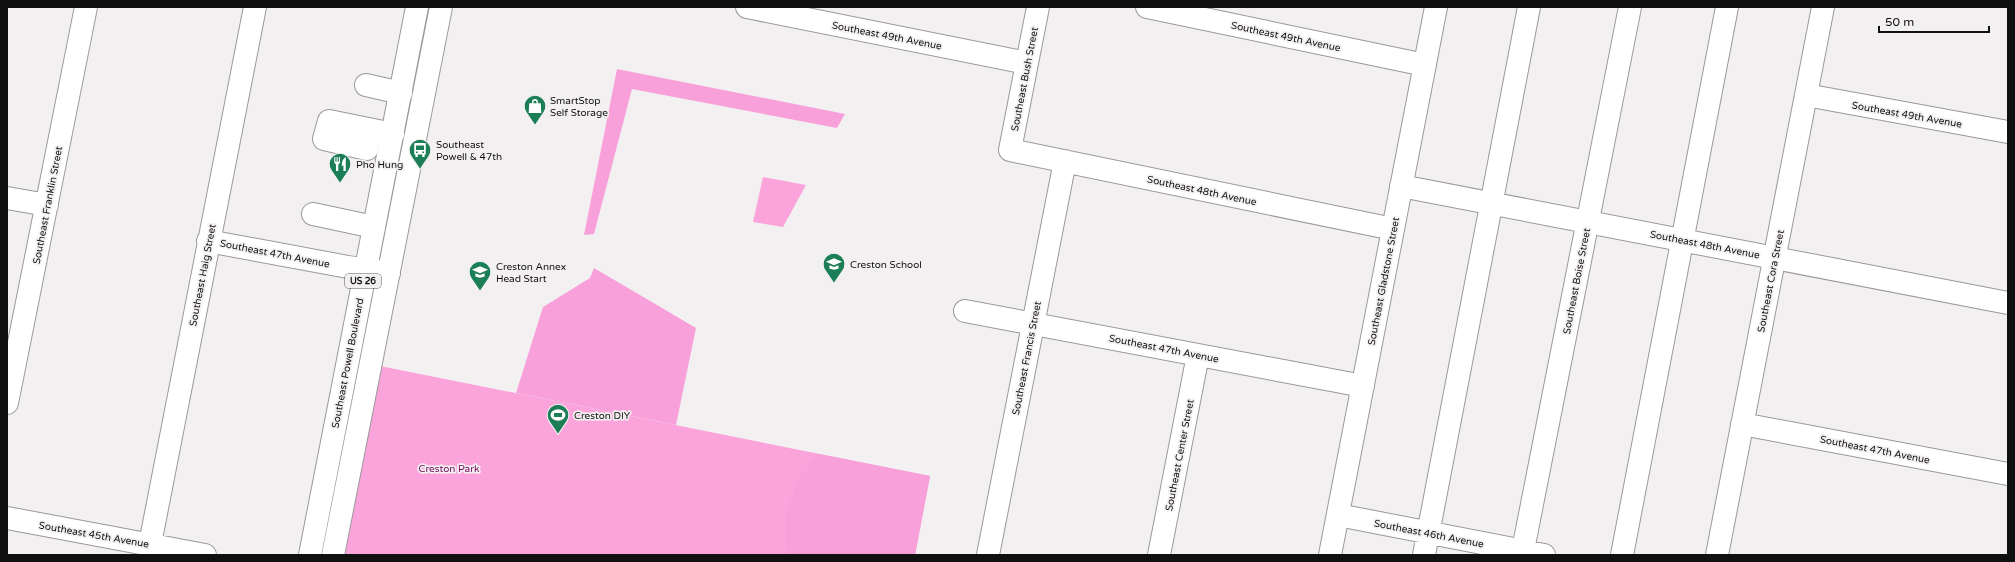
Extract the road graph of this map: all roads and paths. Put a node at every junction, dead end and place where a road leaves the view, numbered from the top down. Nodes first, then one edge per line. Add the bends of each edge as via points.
1 (86, 7) edge
2 (255, 7) edge
3 (417, 7) edge
4 (441, 7) edge
5 (747, 7) edge
6 (1038, 7) edge
7 (1147, 7) edge
8 (1436, 7) edge
9 (1529, 7) edge
10 (1630, 7) edge
11 (1727, 7) edge
12 (1823, 7) edge
13 (776, 10) edge
14 (1027, 63) junction
15 (1425, 65) junction
16 (366, 85) dead end
17 (401, 93) junction
18 (1806, 95) junction
19 (371, 130) dead end
20 (2008, 132) edge
21 (393, 134) junction
22 (1010, 150) joint
23 (1065, 162) junction
24 (1401, 186) junction
25 (7, 198) edge
26 (1491, 204) junction
27 (47, 206) junction
28 (314, 214) dead end
29 (1588, 222) junction
30 (374, 227) junction
31 (1393, 229) junction
32 (1682, 239) junction
33 (208, 241) junction
34 (1774, 258) junction
35 (366, 270) junction
36 (388, 273) junction
37 (2008, 303) edge
38 (964, 311) dead end
39 (1033, 324) junction
40 (1198, 355) junction
41 (1363, 386) junction
42 (7, 403) edge
43 (1742, 424) junction
44 (2008, 474) edge
45 (1338, 515) junction
46 (7, 518) edge
47 (1428, 533) junction
48 (150, 544) junction
49 (1523, 553) edge
50 (205, 555) edge
51 (310, 555) edge
52 (333, 555) edge
53 (988, 555) edge
54 (1159, 555) edge
55 (1330, 555) edge
56 (1424, 555) edge
57 (1544, 555) edge
58 (1622, 555) edge
59 (1716, 555) edge

1 - 27 street, Southeast Franklin Street
2 - 33 street, Southeast Haig Street
3 - 17 street, Southeast Powell Boulevard / US 26
4 - 36 street, US 26
5 - 13 street, Southeast 49th Avenue
6 - 14 street, Southeast Bush Street
7 - 15 street, Southeast 49th Avenue
8 - 15 street, Southeast Gladstone Street
9 - 26 street
10 - 29 street, Southeast Boise Street
11 - 32 street
12 - 18 street, Southeast Cora Street
13 - 14 street, Southeast 49th Avenue
14 - 22 street, Southeast Bush Street
15 - 24 street, Southeast Gladstone Street
16 - 17 street
17 - 21 street, Southeast Powell Boulevard / US 26
18 - 20 street, Southeast 49th Avenue
18 - 34 street, Southeast Cora Street
19 - 21 street
21 - 30 street, Southeast Powell Boulevard / US 26
22 - 23 street, Southeast 48th Avenue
23 - 31 street, Southeast 48th Avenue
23 - 39 street, Southeast Francis Street
24 - 26 street, Southeast 48th Avenue
24 - 31 street, Southeast Gladstone Street
25 - 27 street
26 - 29 street, Southeast 48th Avenue
26 - 47 street
27 - 42 street, Southeast Franklin Street
28 - 30 street
29 - 32 street, Southeast 48th Avenue
29 - 49 street, Southeast Boise Street
30 - 35 street, Southeast Powell Boulevard / US 26
31 - 41 street, Southeast Gladstone Street
32 - 34 street, Southeast 48th Avenue
32 - 58 street
33 - 35 street, Southeast 47th Avenue
33 - 48 street, Southeast Haig Street
34 - 37 street, Southeast 48th Avenue
34 - 43 street, Southeast Cora Street
35 - 36 street, Southeast 47th Avenue
35 - 51 street, Southeast Powell Boulevard / US 26
36 - 52 street, US 26
38 - 39 street, Southeast 47th Avenue
39 - 40 street, Southeast 47th Avenue
39 - 53 street, Southeast Francis Street
40 - 41 street, Southeast 47th Avenue
40 - 54 street, Southeast Center Street
41 - 45 street, Southeast Gladstone Street
43 - 44 street, Southeast 47th Avenue
43 - 59 street, Southeast Cora Street
45 - 47 street, Southeast 46th Avenue
45 - 55 street, Southeast Gladstone Street
46 - 48 street, Southeast 45th Avenue
47 - 49 street, Southeast 46th Avenue
47 - 56 street
48 - 50 street, Southeast 45th Avenue
49 - 57 street, Southeast 46th Avenue

